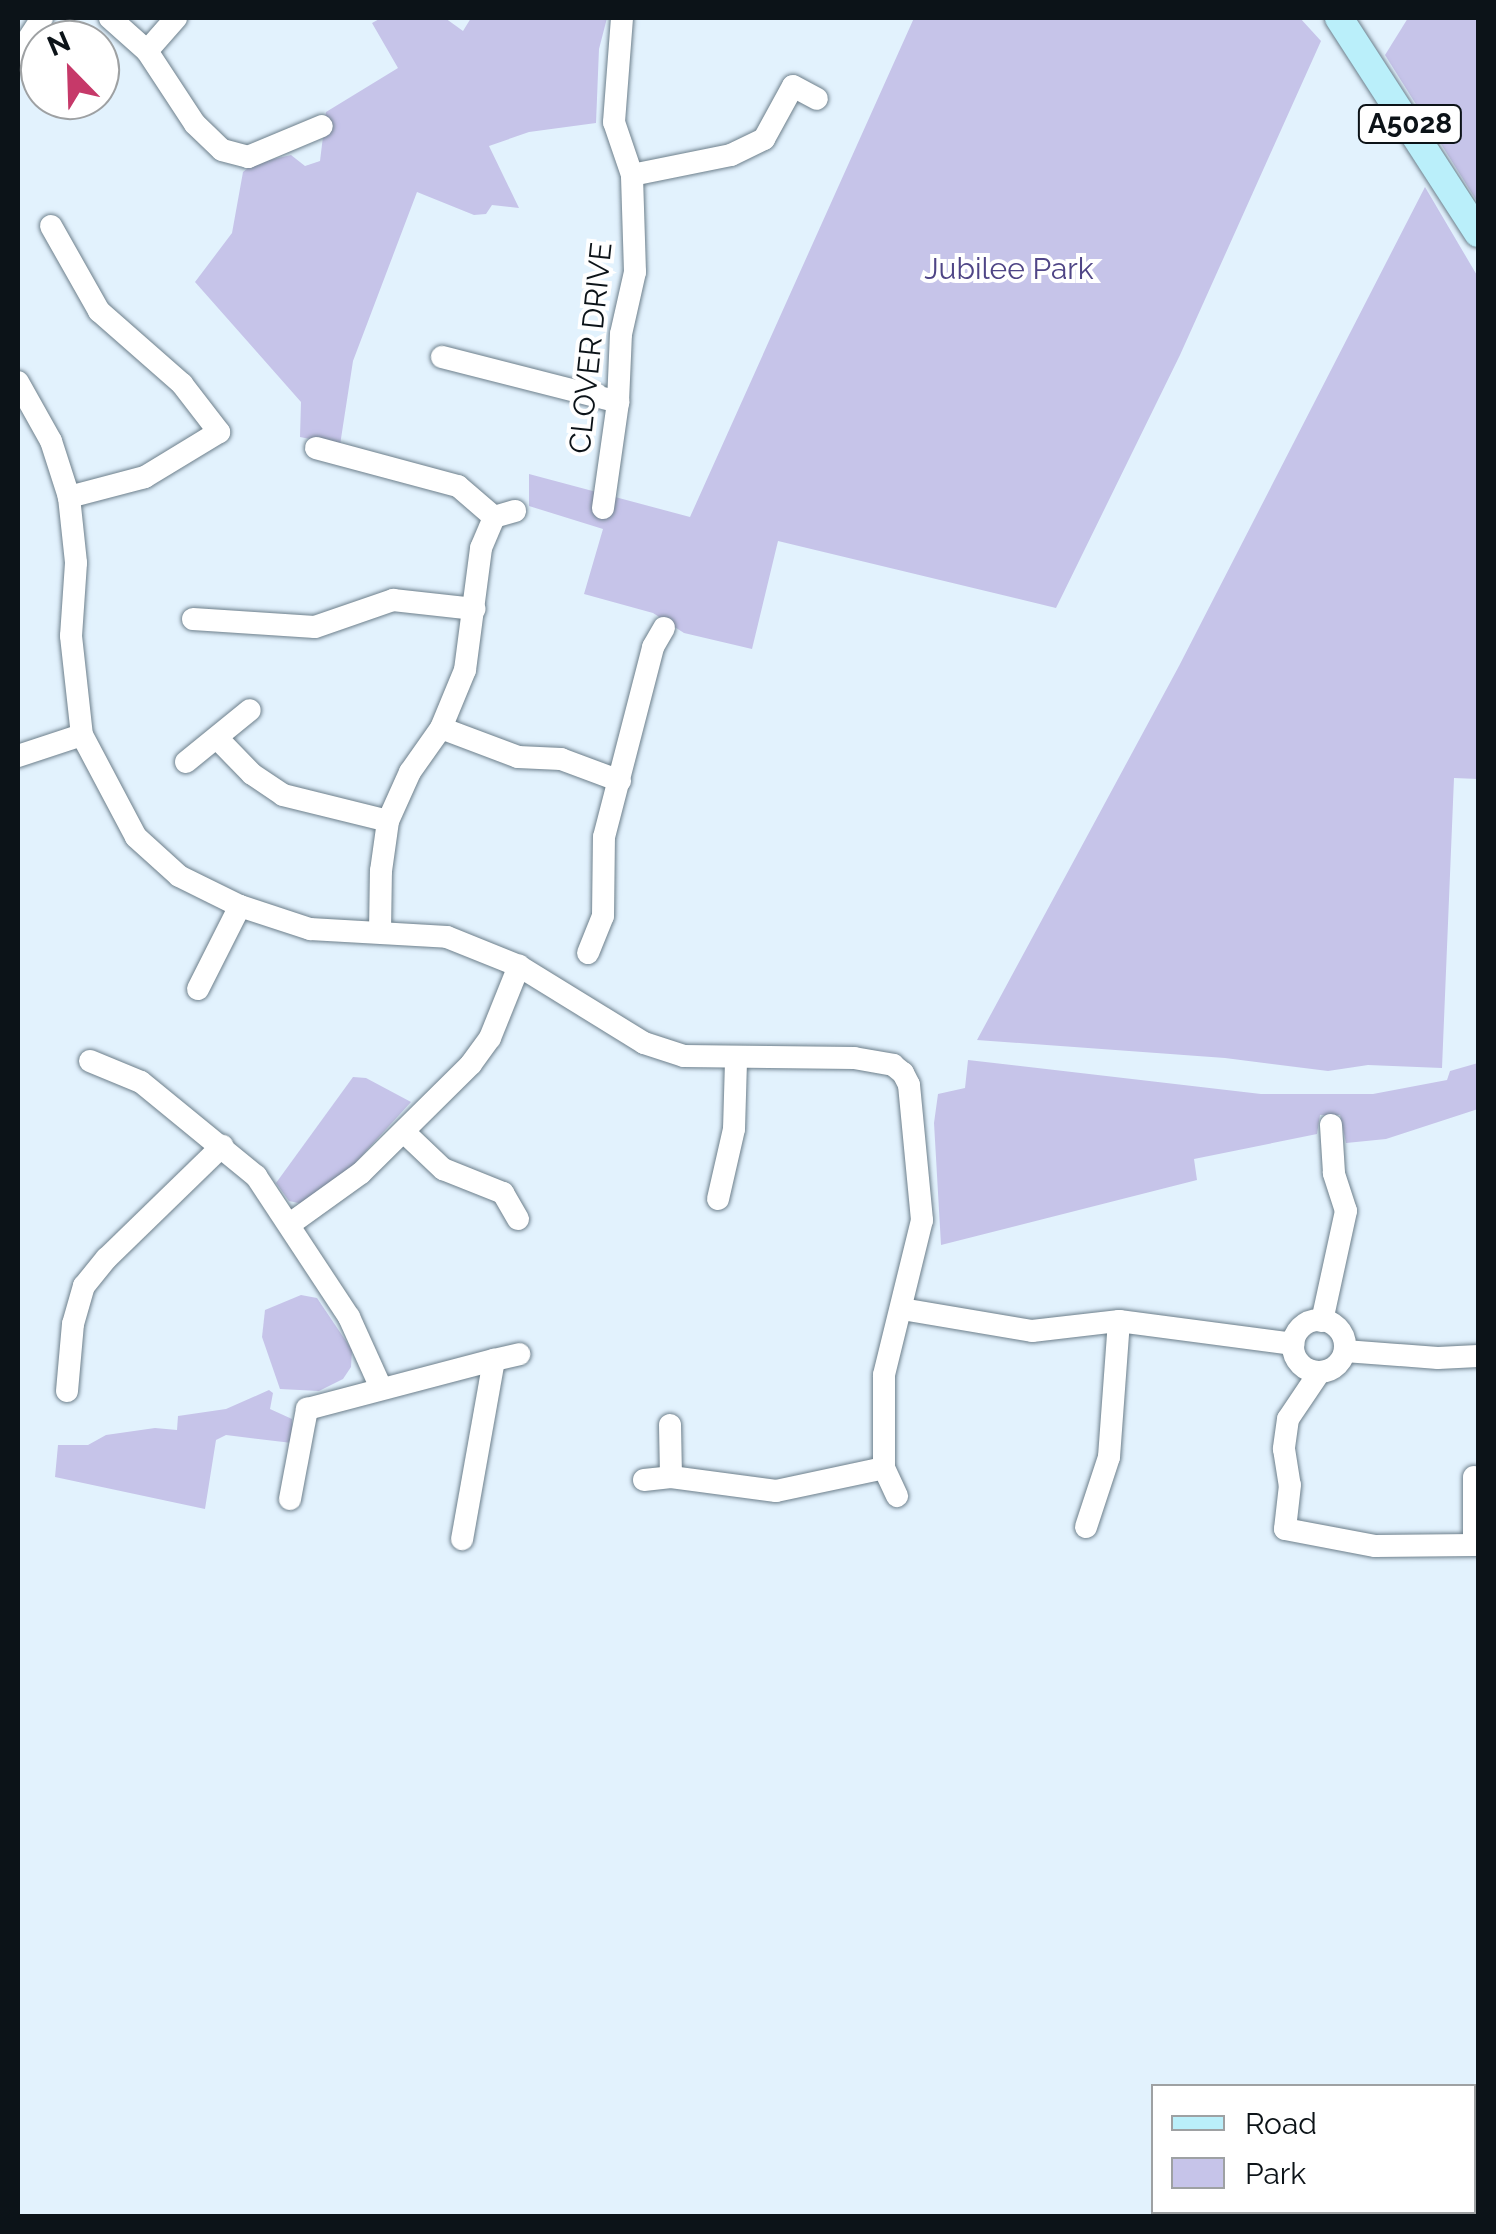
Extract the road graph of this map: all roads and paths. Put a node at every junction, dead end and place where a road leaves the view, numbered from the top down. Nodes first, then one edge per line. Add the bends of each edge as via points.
1 (42, 18) edge
2 (110, 18) edge
3 (176, 18) edge
4 (622, 18) edge
5 (1339, 18) edge
6 (146, 51) junction
7 (18, 54) edge
8 (817, 99) dead end
9 (322, 126) dead end
10 (632, 175) junction
11 (51, 226) dead end
12 (1478, 233) edge
13 (442, 357) dead end
14 (18, 382) edge
15 (618, 402) junction
16 (219, 432) junction
17 (316, 448) dead end
18 (236, 449) dead end
19 (70, 497) junction
20 (604, 508) dead end
21 (475, 609) junction
22 (193, 618) dead end
23 (664, 628) dead end
24 (250, 710) dead end
25 (441, 728) junction
26 (82, 735) junction
27 (217, 738) junction
28 (18, 756) edge
29 (186, 762) dead end
30 (620, 781) junction
31 (388, 821) junction
32 (240, 906) junction
33 (380, 932) junction
34 (588, 953) dead end
35 (519, 966) junction
36 (198, 989) dead end
37 (736, 1060) junction
38 (90, 1061) dead end
39 (1331, 1125) dead end
40 (404, 1132) junction
41 (222, 1146) junction
42 (718, 1199) dead end
43 (518, 1219) dead end
44 (290, 1224) junction
45 (902, 1309) junction
46 (1119, 1320) junction
47 (1322, 1321) junction
48 (1293, 1344) junction
49 (1345, 1351) junction
50 (519, 1354) dead end
51 (1478, 1356) edge
52 (494, 1360) junction
53 (1318, 1372) junction
54 (381, 1388) junction
55 (67, 1391) dead end
56 (670, 1425) dead end
57 (884, 1468) junction
58 (1474, 1476) dead end
59 (671, 1477) junction
60 (644, 1480) dead end
61 (897, 1496) dead end
62 (290, 1499) dead end
63 (1086, 1527) dead end
64 (462, 1539) dead end

1 - 7 street
2 - 6 street
3 - 6 street
4 - 10 street, CLOVER DRIVE via 614,122
5 - 12 main road, A5028
6 - 9 street via 222,150 248,157
8 - 10 street via 794,86 764,139 731,155
10 - 15 street, CLOVER DRIVE via 635,272 621,334
11 - 16 street via 98,311 182,384
13 - 15 street
14 - 19 street via 51,442
15 - 20 street, CLOVER DRIVE
16 - 18 street
16 - 19 street via 145,477
17 - 21 street via 458,486 504,514 480,548
19 - 26 street via 76,563 70,636
21 - 22 street via 393,600 315,627
21 - 25 street via 466,670
23 - 30 street via 653,647
24 - 27 street
25 - 30 street via 518,757 562,759
25 - 31 street via 410,772
26 - 28 street
26 - 32 street via 136,837 180,876
27 - 29 street
27 - 31 street via 283,794
30 - 34 street via 604,837 603,916
31 - 33 street
32 - 33 street via 310,930
32 - 36 street
33 - 35 street via 448,937
35 - 37 street via 644,1043 684,1056
35 - 40 street via 490,1038
37 - 42 street via 734,1129
37 - 45 street via 803,1054 893,1065 903,1073 922,1220
38 - 41 street via 141,1082
39 - 47 street via 1334,1173 1346,1211
40 - 43 street via 442,1168 503,1193
40 - 44 street
41 - 44 street via 256,1176
41 - 55 street via 84,1286
44 - 54 street via 349,1317
45 - 46 street via 1032,1331
45 - 57 street via 884,1375
46 - 48 street
46 - 63 street via 1108,1457
47 - 48 street via 1300,1328
47 - 49 street via 1338,1329
48 - 53 street via 1302,1366
49 - 51 street
49 - 53 street via 1336,1366
50 - 52 street
52 - 54 street
52 - 64 street
53 - 58 street via 1288,1418 1284,1529 1375,1546 1474,1546
54 - 62 street via 307,1409
56 - 59 street
57 - 59 street via 776,1491
57 - 61 street
59 - 60 street

